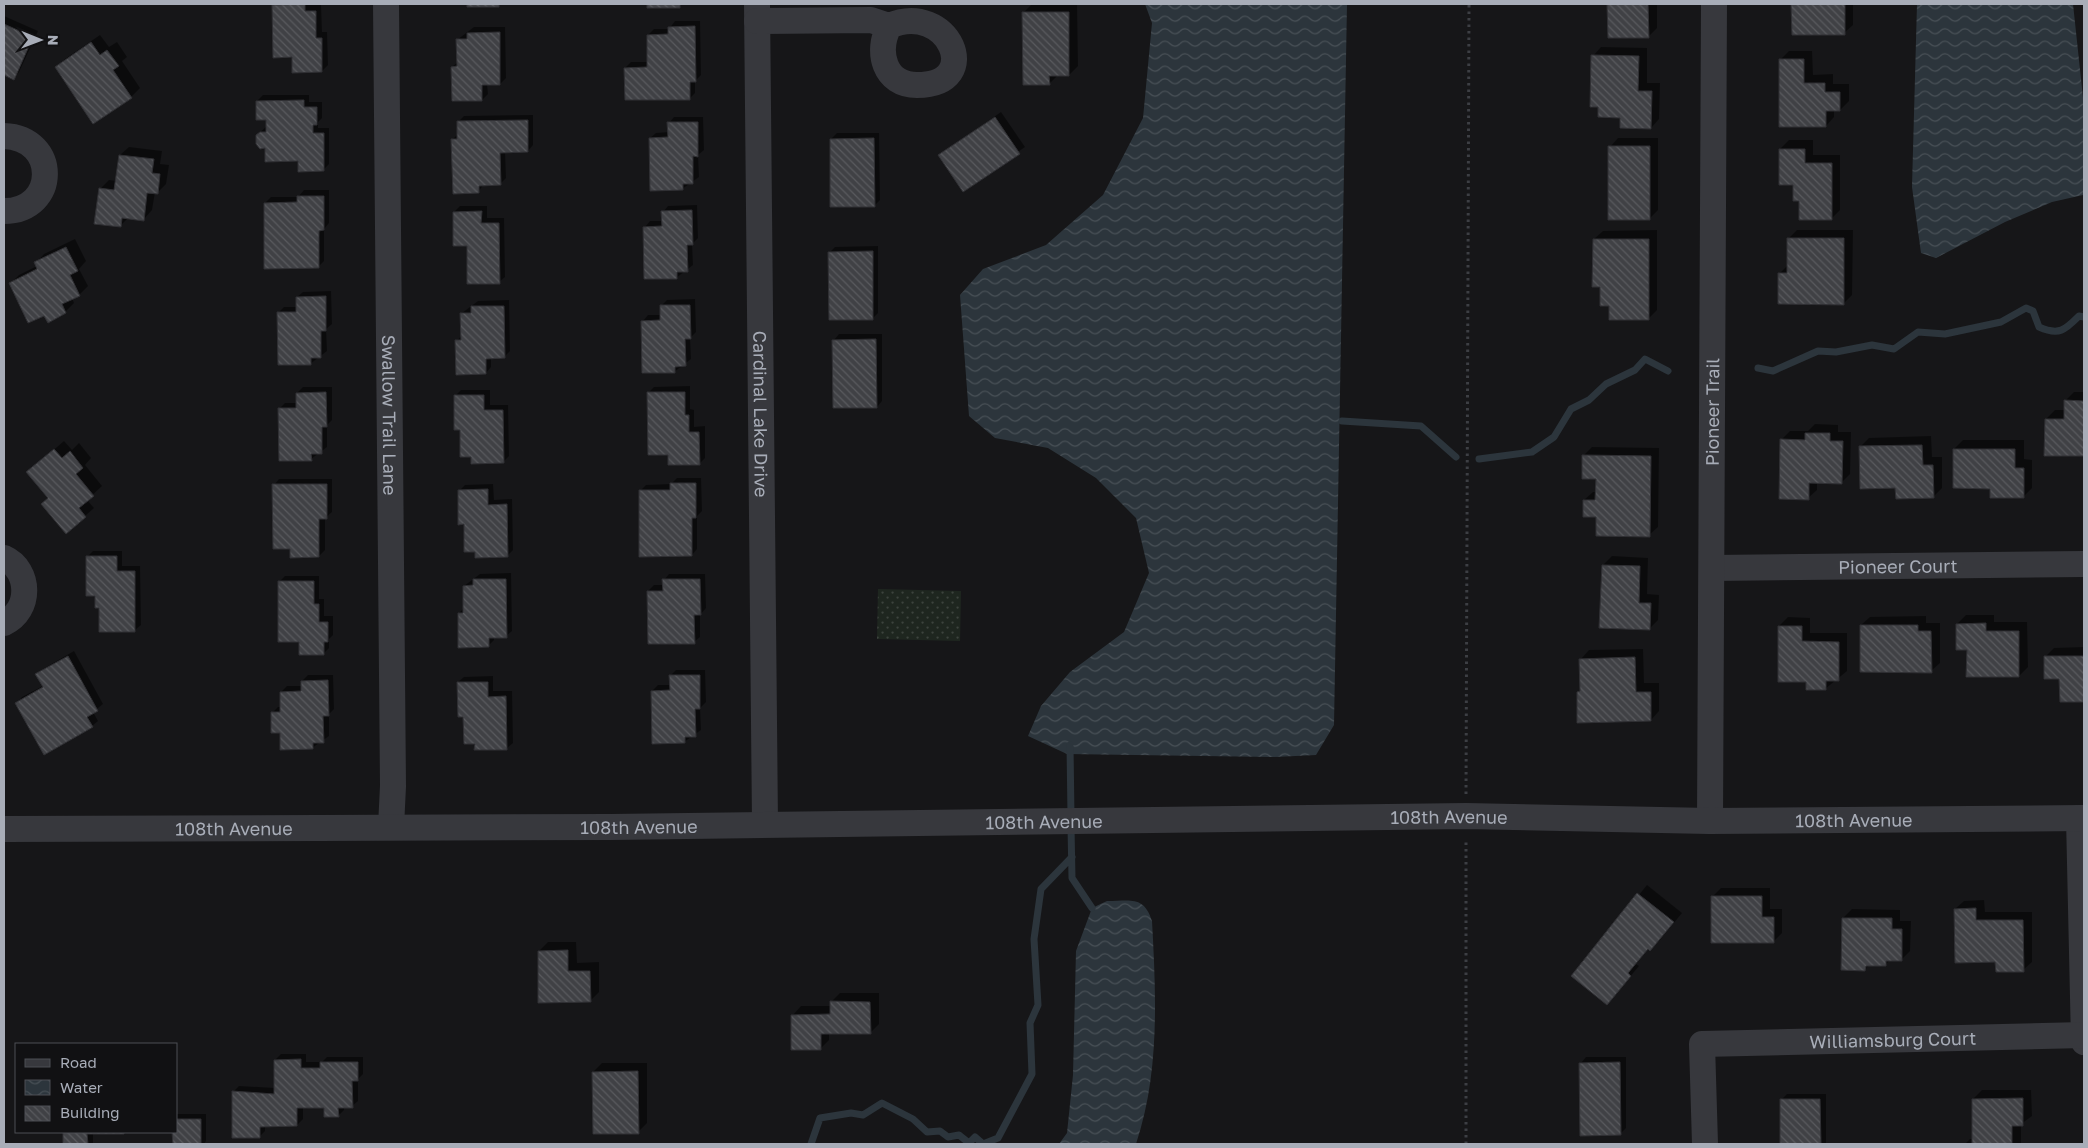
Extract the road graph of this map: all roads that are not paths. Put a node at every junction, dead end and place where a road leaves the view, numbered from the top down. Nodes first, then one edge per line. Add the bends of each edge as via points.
1 (386, 4) edge
2 (1714, 4) edge
3 (757, 12) edge
4 (888, 26) dead end
5 (4, 136) edge
6 (4, 211) edge
7 (4, 558) edge
8 (2084, 564) edge
9 (1712, 568) junction
10 (4, 623) edge
11 (2082, 818) edge
12 (1710, 821) junction
13 (765, 824) junction
14 (391, 827) junction
15 (4, 829) edge
16 (2084, 1035) edge
17 (2084, 1042) edge
18 (1705, 1144) edge

1 - 14 street, Swallow Trail Lane
2 - 9 street, Pioneer Trail
3 - 4 street via 871,20
3 - 13 street, Cardinal Lake Drive
5 - 6 street via 27,141 37,150 45,174 36,198 26,207
7 - 10 street via 17,568 25,590 18,612
8 - 9 street, Pioneer Court
9 - 12 street, Pioneer Trail
11 - 12 street, 108th Avenue
11 - 16 street
12 - 13 street, 108th Avenue via 1466,816
13 - 14 street, 108th Avenue
14 - 15 street, 108th Avenue
16 - 17 street
16 - 18 street, Williamsburg Court via 1702,1044

